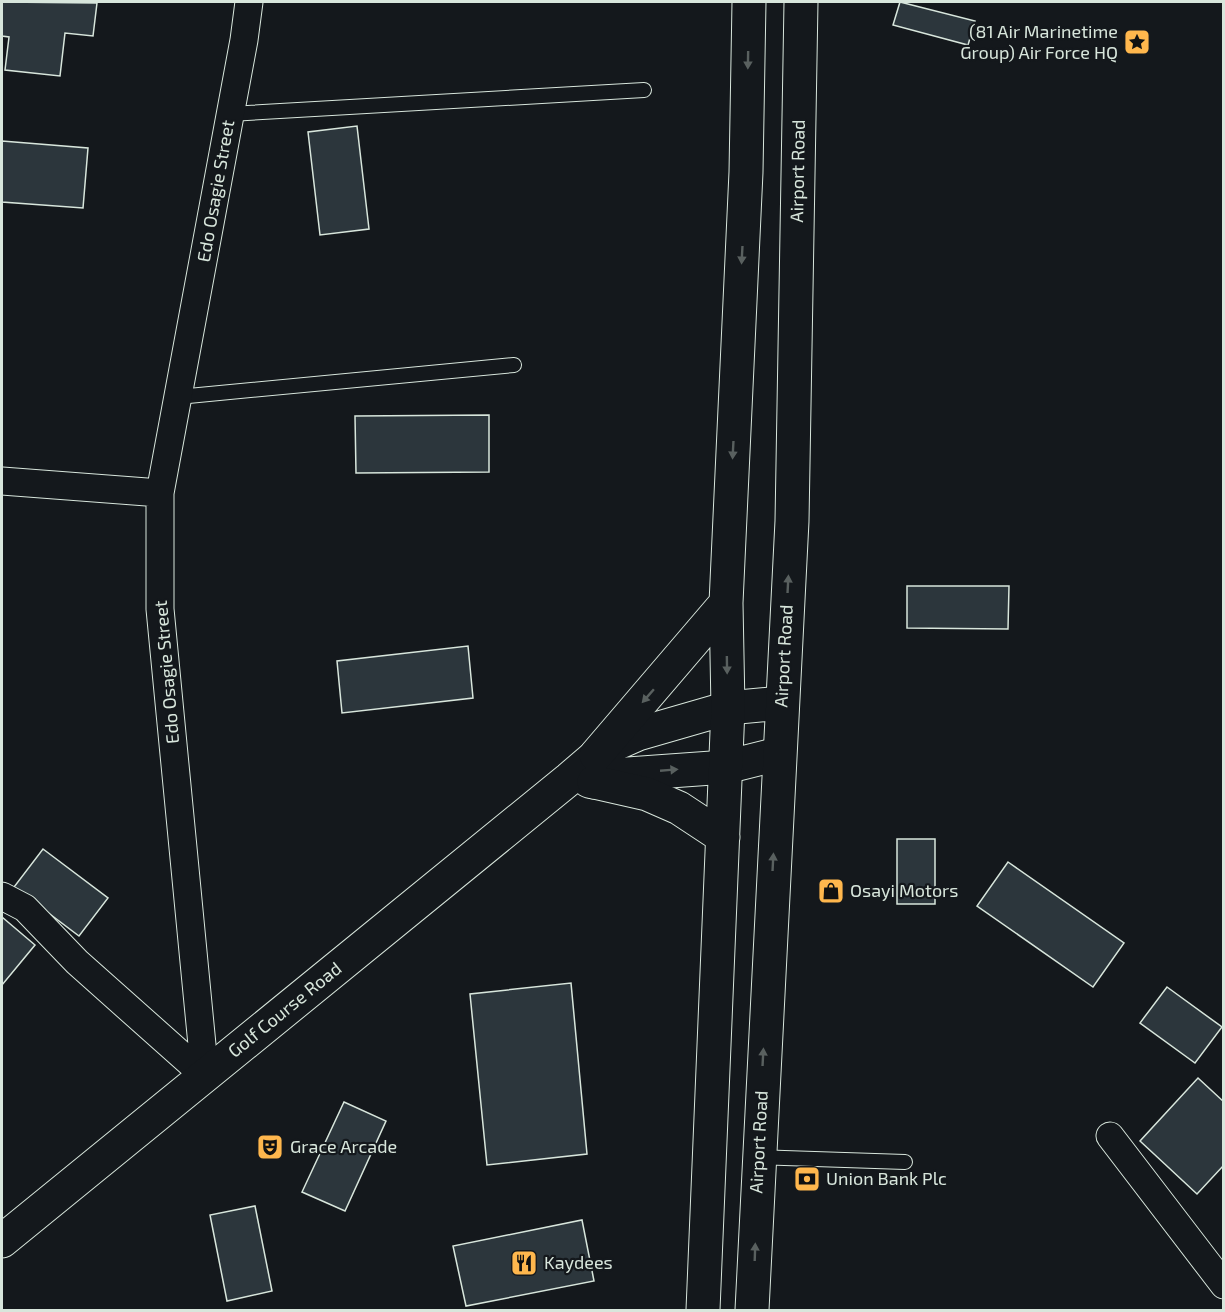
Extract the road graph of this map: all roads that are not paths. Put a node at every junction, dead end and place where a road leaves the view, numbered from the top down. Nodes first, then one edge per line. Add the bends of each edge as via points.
1 (249, 2) edge
2 (749, 2) edge
3 (801, 2) edge
4 (645, 90) dead end
5 (230, 114) junction
6 (514, 365) dead end
7 (178, 397) junction
8 (2, 481) edge
9 (160, 493) junction
10 (726, 603) junction
11 (782, 702) junction
12 (728, 708) junction
13 (778, 754) junction
14 (726, 767) junction
15 (586, 772) junction
16 (723, 837) junction
17 (2, 896) edge
18 (205, 1076) junction
19 (1110, 1136) dead end
20 (758, 1157) junction
21 (905, 1162) dead end
22 (2, 1241) edge
23 (1224, 1285) edge
24 (703, 1311) edge
25 (752, 1311) edge

1 - 5 street, Edo Osagie Street
2 -> 10 main road via 746,184
11 -> 3 main road, Airport Road via 792,521
4 - 5 lane
5 - 7 street, Edo Osagie Street
6 - 7 lane
7 - 9 street, Edo Osagie Street
8 - 9 street
9 - 18 street, Edo Osagie Street via 160,609
10 -> 12 main road
10 -> 15 main road
11 - 12 main road, Golf Course Road
11 - 13 main road, Airport Road
12 - 14 main road
12 - 15 main road, Golf Course Road via 604,748
13 - 14 main road, Golf Course Road
20 -> 13 main road, Airport Road
15 -> 14 main road, Golf Course Road via 628,774
14 - 16 main road
15 - 16 main road via 679,808
15 - 18 main road, Golf Course Road
16 - 24 main road
17 - 18 street via 25,908 77,962
18 - 22 main road, Golf Course Road
19 - 23 street
20 - 21 lane
25 -> 20 main road, Airport Road

